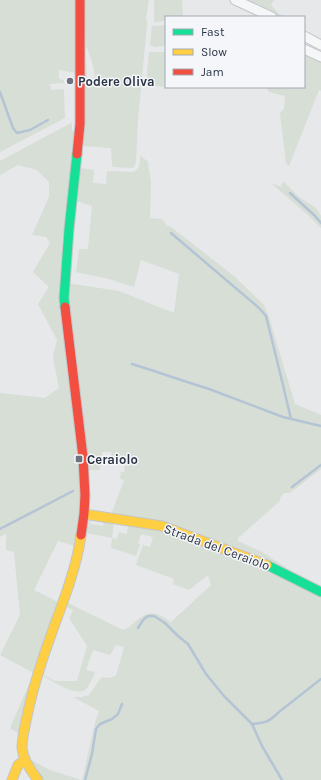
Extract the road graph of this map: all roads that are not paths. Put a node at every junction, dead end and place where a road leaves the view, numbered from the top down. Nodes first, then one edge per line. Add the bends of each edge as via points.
1 (80, 0) edge
2 (235, 0) edge
3 (270, 16) edge
4 (305, 36) edge
5 (321, 44) edge
6 (305, 49) edge
7 (321, 57) edge
8 (84, 514) junction
9 (321, 592) edge
10 (24, 760) junction
11 (12, 780) edge
12 (38, 780) edge

1 - 8 main road via 80,124 64,298 83,457
2 - 3 street
4 - 5 street
6 - 7 street
8 - 9 main road, Strada del Ceraiolo via 162,526 265,564
8 - 10 main road via 75,568 30,701 22,751
10 - 11 main road via 18,765
10 - 12 main road

